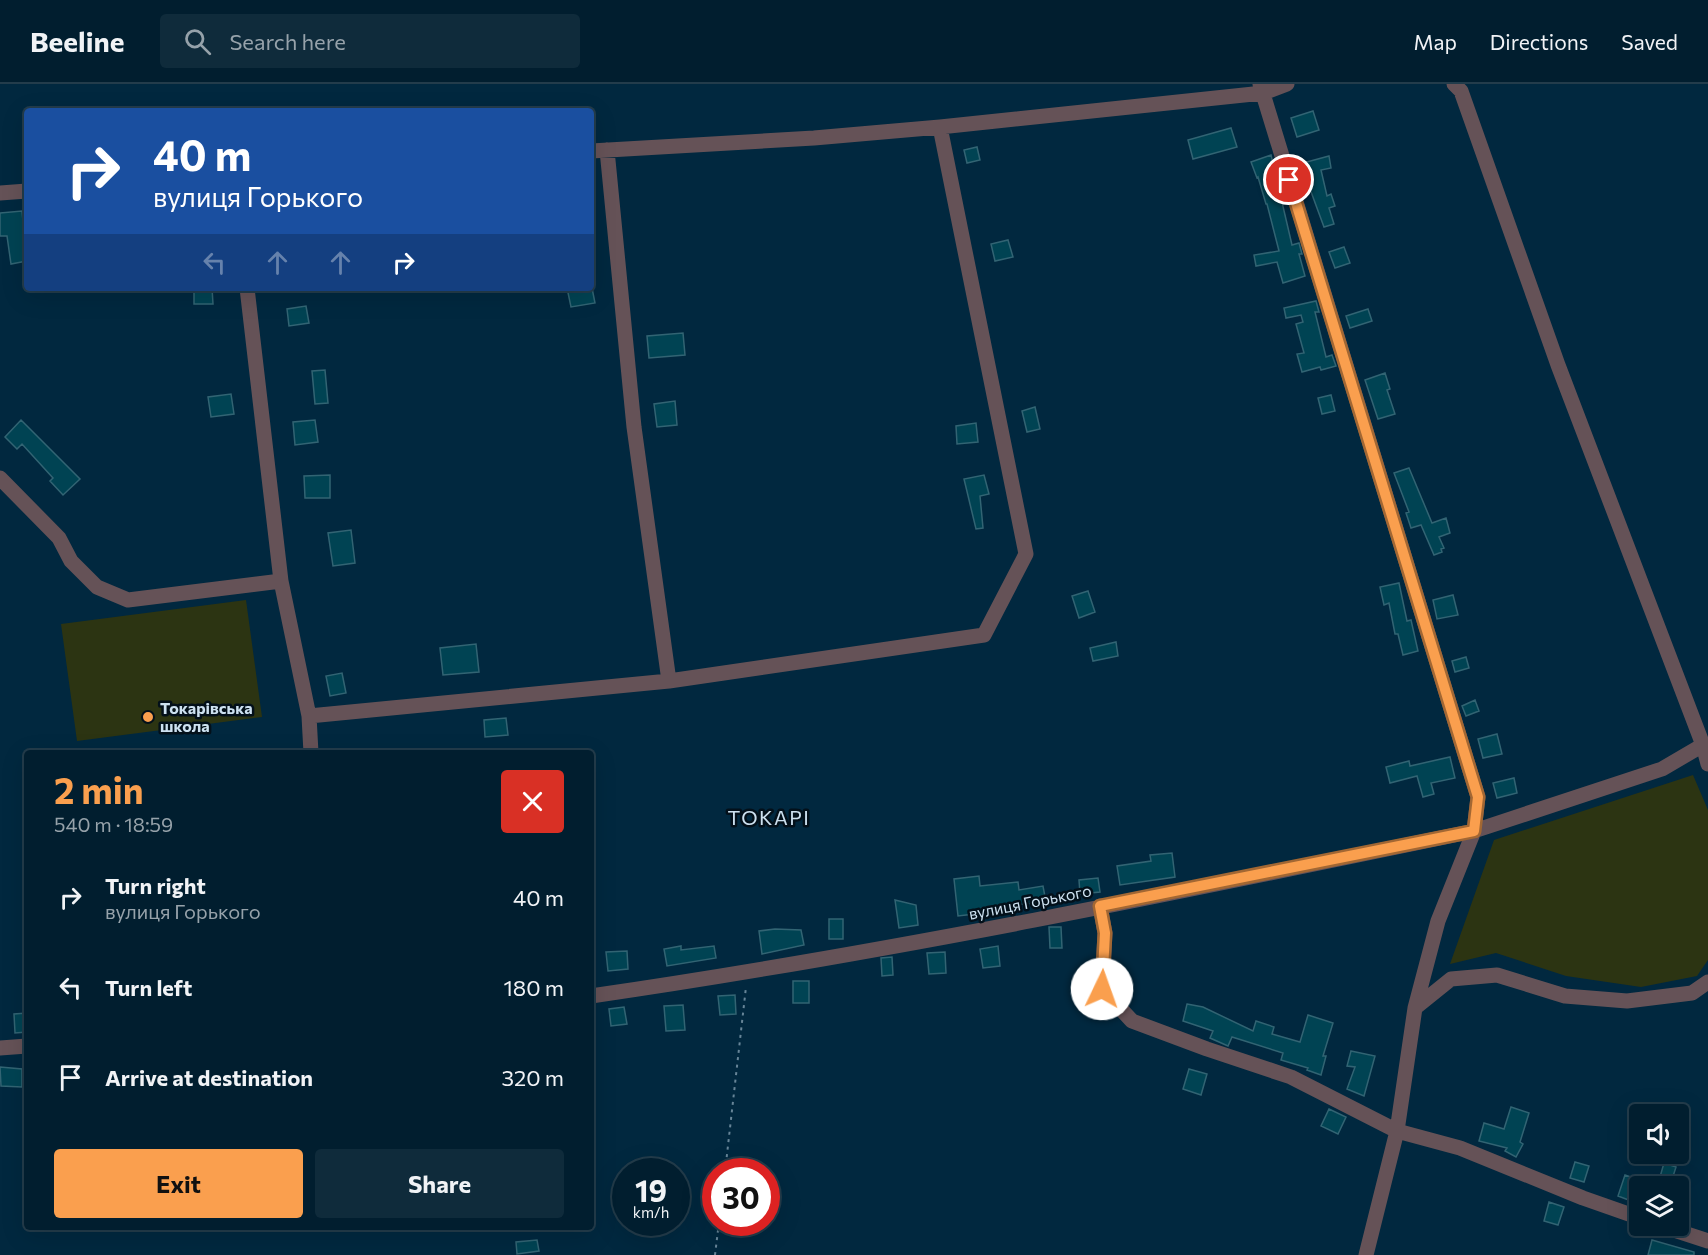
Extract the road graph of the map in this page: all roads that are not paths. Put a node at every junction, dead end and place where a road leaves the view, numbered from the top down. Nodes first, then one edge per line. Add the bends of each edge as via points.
1 (1287, 84) edge
2 (1454, 84) edge
3 (1262, 89) edge
4 (940, 127) junction
5 (599, 150) edge
6 (24, 191) edge
7 (0, 193) edge
8 (247, 291) edge
9 (0, 478) edge
10 (281, 581) junction
11 (669, 681) junction
12 (309, 716) junction
13 (1703, 745) junction
14 (311, 750) edge
15 (1708, 764) edge
16 (1474, 831) junction
17 (1100, 906) junction
18 (1708, 982) edge
19 (594, 996) edge
20 (1415, 1008) junction
21 (24, 1046) edge
22 (0, 1048) edge
23 (1397, 1131) junction
24 (1629, 1214) edge
25 (1689, 1235) edge
26 (1708, 1241) edge
27 (1366, 1255) edge

1 - 3 street
2 - 13 street via 1461,91 1558,364
3 - 4 street
3 - 16 street via 1478,797
4 - 5 street
4 - 11 street via 1026,554 984,635
5 - 11 street
6 - 7 street
8 - 10 street
9 - 10 street via 59,538 71,561 97,587 128,600
10 - 12 street
11 - 12 street
12 - 14 street
13 - 15 street
13 - 16 street, вулиця Горького via 1662,769
16 - 17 street, вулиця Горького
16 - 20 street via 1438,921
17 - 19 street, вулиця Горького via 926,941
17 - 23 street via 1105,933 1102,989 1132,1021 1291,1077
18 - 20 street via 1692,993 1627,1001 1565,996 1497,975 1451,979
20 - 23 street
21 - 22 street
23 - 24 street via 1460,1149
23 - 27 street
25 - 26 street

